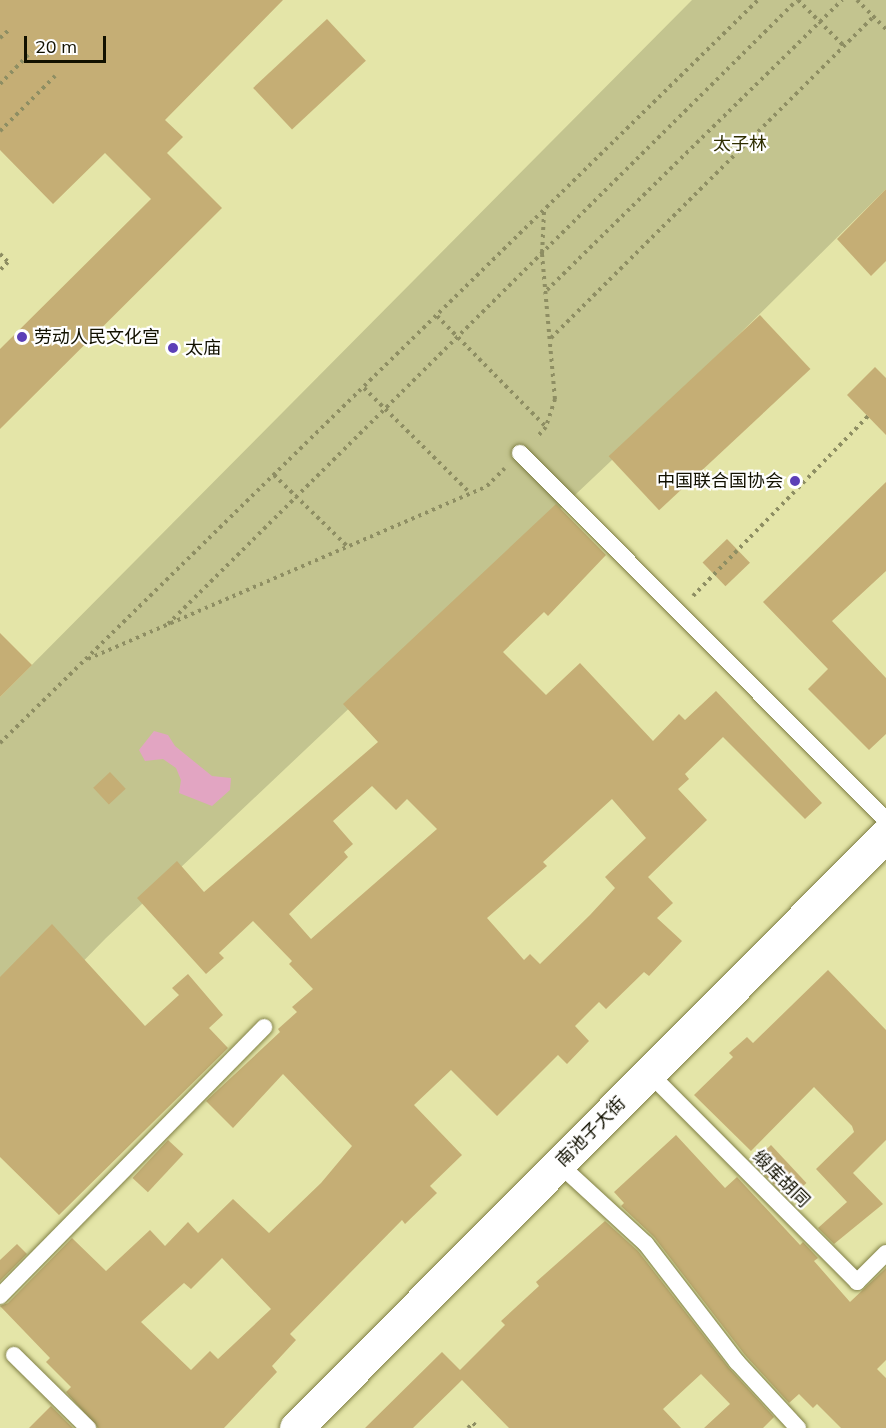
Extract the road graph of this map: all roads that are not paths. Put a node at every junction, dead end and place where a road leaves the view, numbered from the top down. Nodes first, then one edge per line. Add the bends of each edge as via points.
1 (520, 453) road end
2 (886, 820) edge
3 (886, 835) edge
4 (264, 1027) dead end
5 (649, 1073) junction
6 (559, 1164) junction
7 (886, 1253) edge
8 (0, 1296) edge
9 (15, 1355) dead end
10 (88, 1428) edge
11 (297, 1428) edge
12 (798, 1428) edge

1 - 2 lane
3 - 5 street, 南池子大街
4 - 8 lane
5 - 6 street, 南池子大街
5 - 7 lane, 缎库胡同 via 857,1282
6 - 11 street, 南池子大街
6 - 12 lane via 646,1244 737,1362
9 - 10 lane

